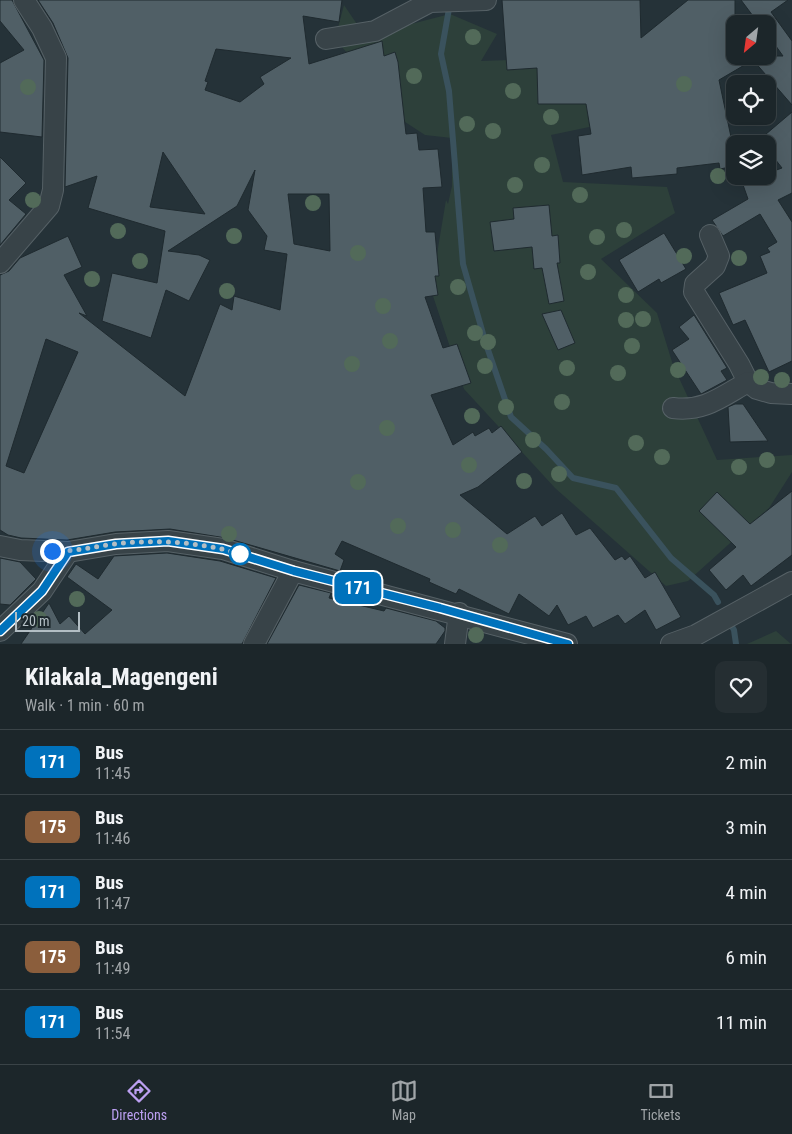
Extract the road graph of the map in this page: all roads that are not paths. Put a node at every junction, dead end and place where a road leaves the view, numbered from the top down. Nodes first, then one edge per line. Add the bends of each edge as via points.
1 (24, 0) edge
2 (486, 0) edge
3 (326, 39) dead end
4 (710, 235) dead end
5 (0, 263) edge
6 (748, 382) junction
7 (792, 394) edge
8 (673, 408) dead end
9 (0, 546) edge
10 (68, 552) junction
11 (294, 571) junction
12 (792, 582) edge
13 (458, 613) junction
14 (0, 631) edge
15 (254, 644) edge
16 (454, 644) edge
17 (568, 644) edge
18 (671, 644) edge

1 - 5 street via 56,58 53,190 49,206
2 - 3 street via 430,2 375,31
4 - 6 street via 719,256 715,266 695,284 694,292
6 - 7 street via 771,393
6 - 8 street via 708,404 690,410
9 - 10 street
10 - 11 street via 116,544 168,541 223,549
10 - 14 street via 42,591
11 - 13 street
11 - 15 street
12 - 18 street via 696,635
13 - 16 street
13 - 17 street

